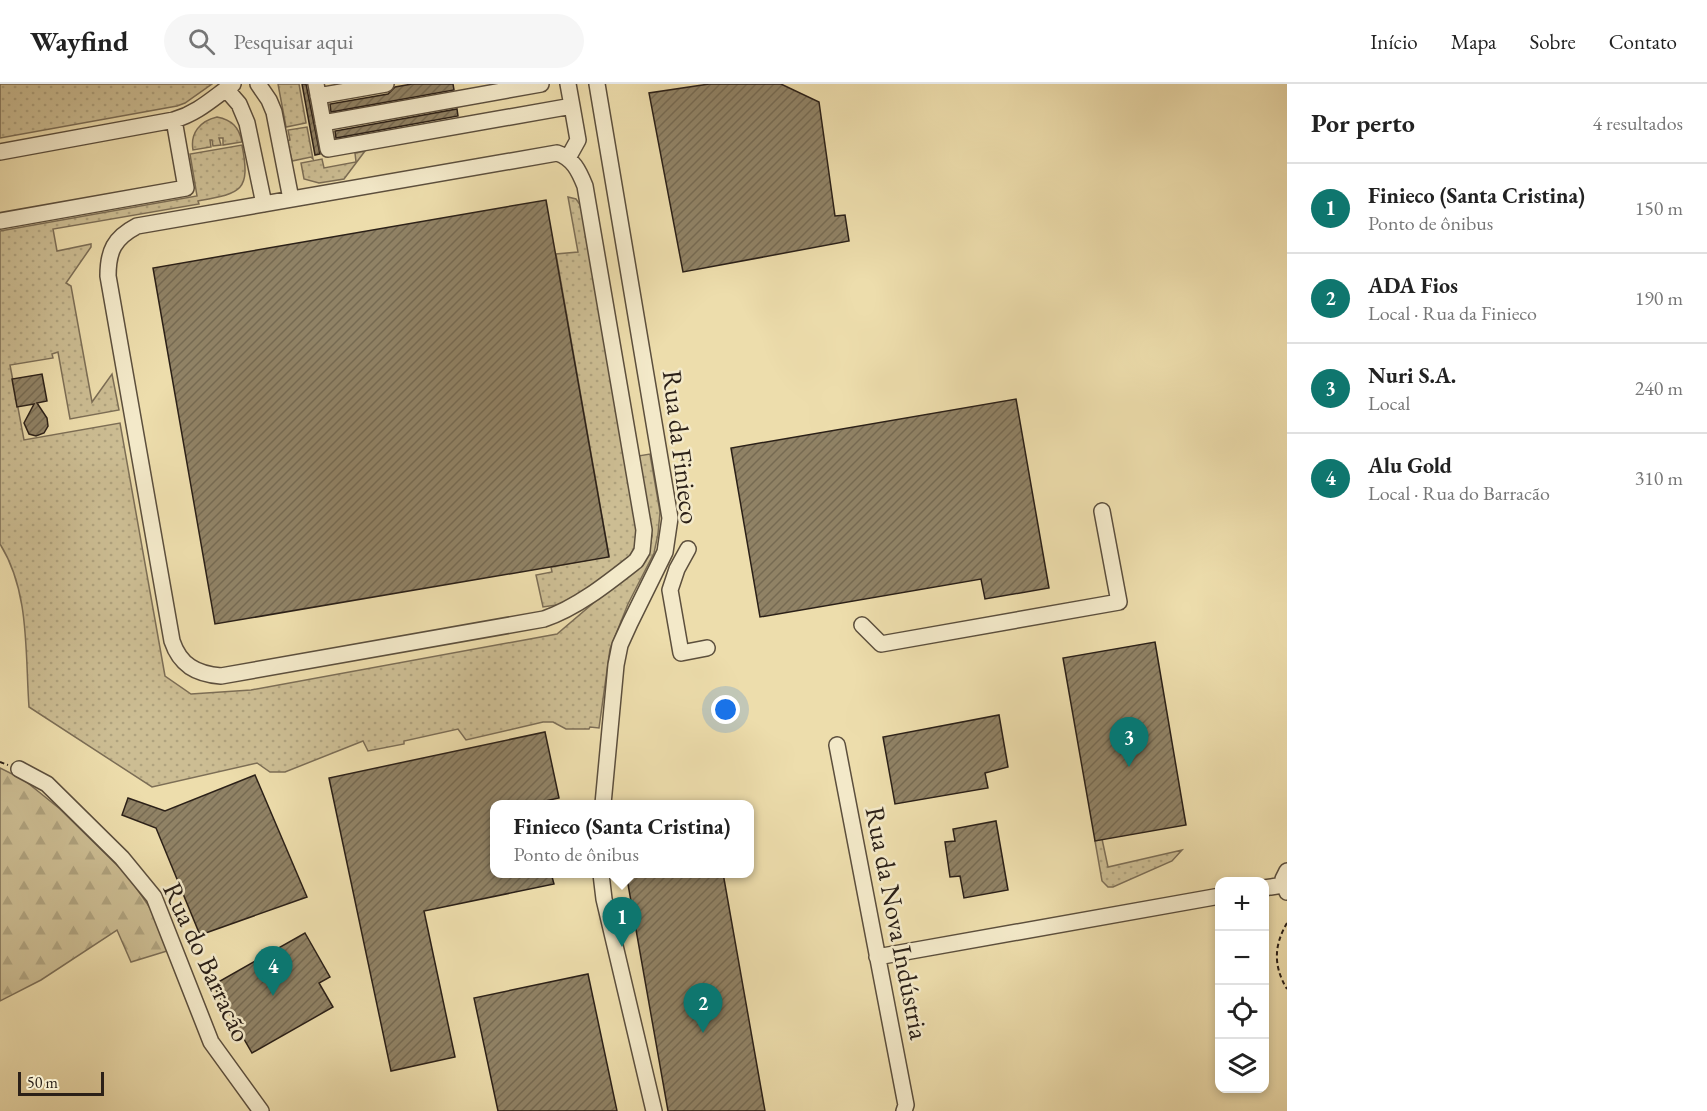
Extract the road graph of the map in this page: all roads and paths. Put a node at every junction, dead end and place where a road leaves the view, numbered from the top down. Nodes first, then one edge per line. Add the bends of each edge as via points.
1 (258, 84) edge
2 (386, 84) edge
3 (541, 84) edge
4 (568, 84) edge
5 (230, 86) edge
6 (596, 86) edge
7 (317, 90) edge
8 (572, 106) junction
9 (174, 120) junction
10 (323, 123) junction
11 (0, 152) edge
12 (568, 158) junction
13 (291, 199) junction
14 (264, 204) junction
15 (0, 221) edge
16 (1102, 511) dead end
17 (688, 549) dead end
18 (862, 625) dead end
19 (707, 648) dead end
20 (837, 745) dead end
21 (19, 769) dead end
22 (603, 800) edge
23 (602, 878) edge
24 (1286, 883) edge
25 (1269, 887) edge
26 (1215, 897) edge
27 (1287, 923) edge
28 (878, 957) junction
29 (1287, 989) edge
30 (261, 1111) edge
31 (654, 1111) edge
32 (904, 1111) edge

1 - 13 street via 274,112
2 - 7 street
3 - 10 street
4 - 8 street
5 - 9 street via 189,116
5 - 14 street via 247,123
6 - 22 street, Rua da Finieco via 670,518 665,552 620,645
7 - 10 street
8 - 10 street via 328,150
8 - 12 street via 578,140
9 - 11 street
9 - 15 street via 186,188
12 - 13 street via 544,154
12 - 14 street via 585,186 644,530 642,551 636,561 560,614 544,619 220,676 206,675 183,662 172,641 108,260 118,239 137,226
13 - 14 street
16 - 18 street via 1119,602 881,644
17 - 19 street via 670,590 681,653
20 - 28 street, Rua da Nova Indústria
21 - 30 street, Rua do Barracão via 47,784 122,858 154,897 211,1042
23 - 31 street
24 - 25 street
26 - 28 street
27 - 29 path via 1275,959
28 - 32 street, Rua da Nova Indústria

